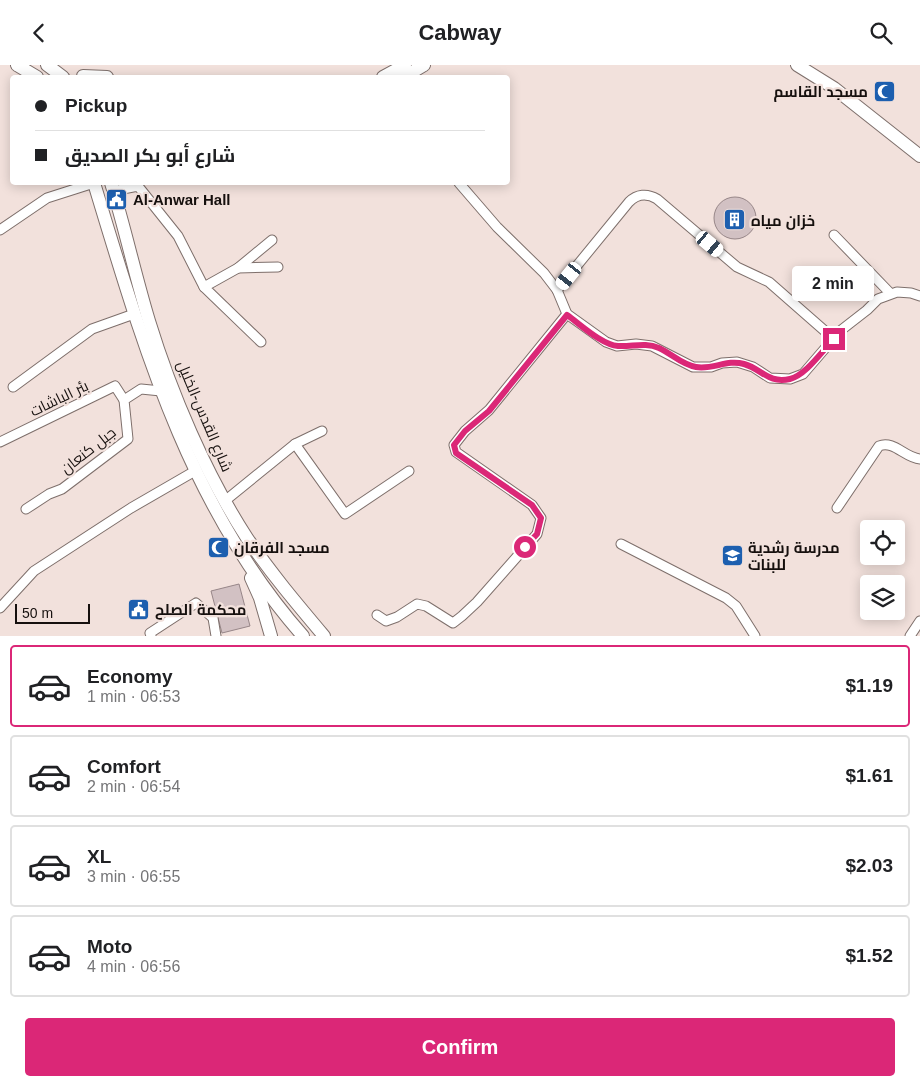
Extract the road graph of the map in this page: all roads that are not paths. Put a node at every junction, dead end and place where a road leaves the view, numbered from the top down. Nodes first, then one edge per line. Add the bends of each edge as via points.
1 (17, 65) edge
2 (47, 65) edge
3 (424, 65) edge
4 (798, 65) edge
5 (813, 65) edge
6 (402, 69) edge
7 (34, 75) edge
8 (60, 75) edge
9 (388, 75) edge
10 (920, 145) edge
11 (920, 156) edge
12 (88, 185) edge
13 (95, 185) edge
14 (461, 185) edge
15 (112, 187) edge
16 (0, 230) edge
17 (834, 235) dead end
18 (272, 240) dead end
19 (278, 267) dead end
20 (238, 268) junction
21 (204, 287) junction
22 (557, 291) junction
23 (890, 293) junction
24 (920, 296) edge
25 (134, 314) junction
26 (567, 315) junction
27 (834, 339) junction
28 (262, 342) dead end
29 (13, 387) dead end
30 (161, 391) junction
31 (124, 400) junction
32 (322, 431) dead end
33 (0, 442) edge
34 (295, 444) junction
35 (920, 459) edge
36 (195, 471) junction
37 (409, 471) dead end
38 (226, 500) junction
39 (26, 509) dead end
40 (837, 509) dead end
41 (234, 541) junction
42 (621, 544) dead end
43 (0, 608) edge
44 (304, 613) junction
45 (377, 615) dead end
46 (920, 621) edge
47 (298, 634) edge
48 (151, 636) edge
49 (216, 636) edge
50 (271, 636) edge
51 (324, 636) edge
52 (755, 636) edge
53 (910, 636) edge

1 - 7 main road
2 - 8 main road
3 - 6 main road
4 - 11 main road via 834,88
5 - 10 main road
6 - 9 main road
12 - 16 street via 47,198
13 - 25 main road, شارع القدس-الخليل
14 - 22 street
15 - 21 street via 138,186 178,237
15 - 38 main road, شارع القدس-الخليل via 162,359 207,469
17 - 23 street
18 - 20 street
19 - 20 street
20 - 21 street
21 - 28 street
22 - 26 street
22 - 27 street via 629,201 650,195 737,267 769,282
23 - 24 street via 904,291
23 - 27 street via 878,299
25 - 29 street via 92,329
25 - 30 main road, شارع القدس-الخليل
26 - 27 street via 611,345 645,344 693,367 729,362 744,364 776,379 790,379 803,373
26 - 45 street via 489,411 454,445 456,453 468,463 532,505 541,518 537,534 477,602 452,623 426,605 418,604 386,621
30 - 31 street via 141,389
30 - 36 main road, شارع القدس-الخليل
31 - 33 street, بئر الباشات via 115,386
31 - 39 street, جبل كنعان via 128,439 62,489
32 - 34 street
34 - 37 street via 345,514
34 - 38 street
35 - 40 street via 890,445 881,445
36 - 41 main road, شارع القدس-الخليل
36 - 43 street via 131,507 34,571
38 - 44 main road, شارع القدس-الخليل via 252,545
41 - 47 main road, شارع القدس-الخليل
41 - 50 main road via 260,598
42 - 52 street via 726,598 736,606
44 - 47 main road
44 - 51 main road, شارع القدس-الخليل
46 - 53 street
48 - 49 street via 150,633 196,603 213,618

